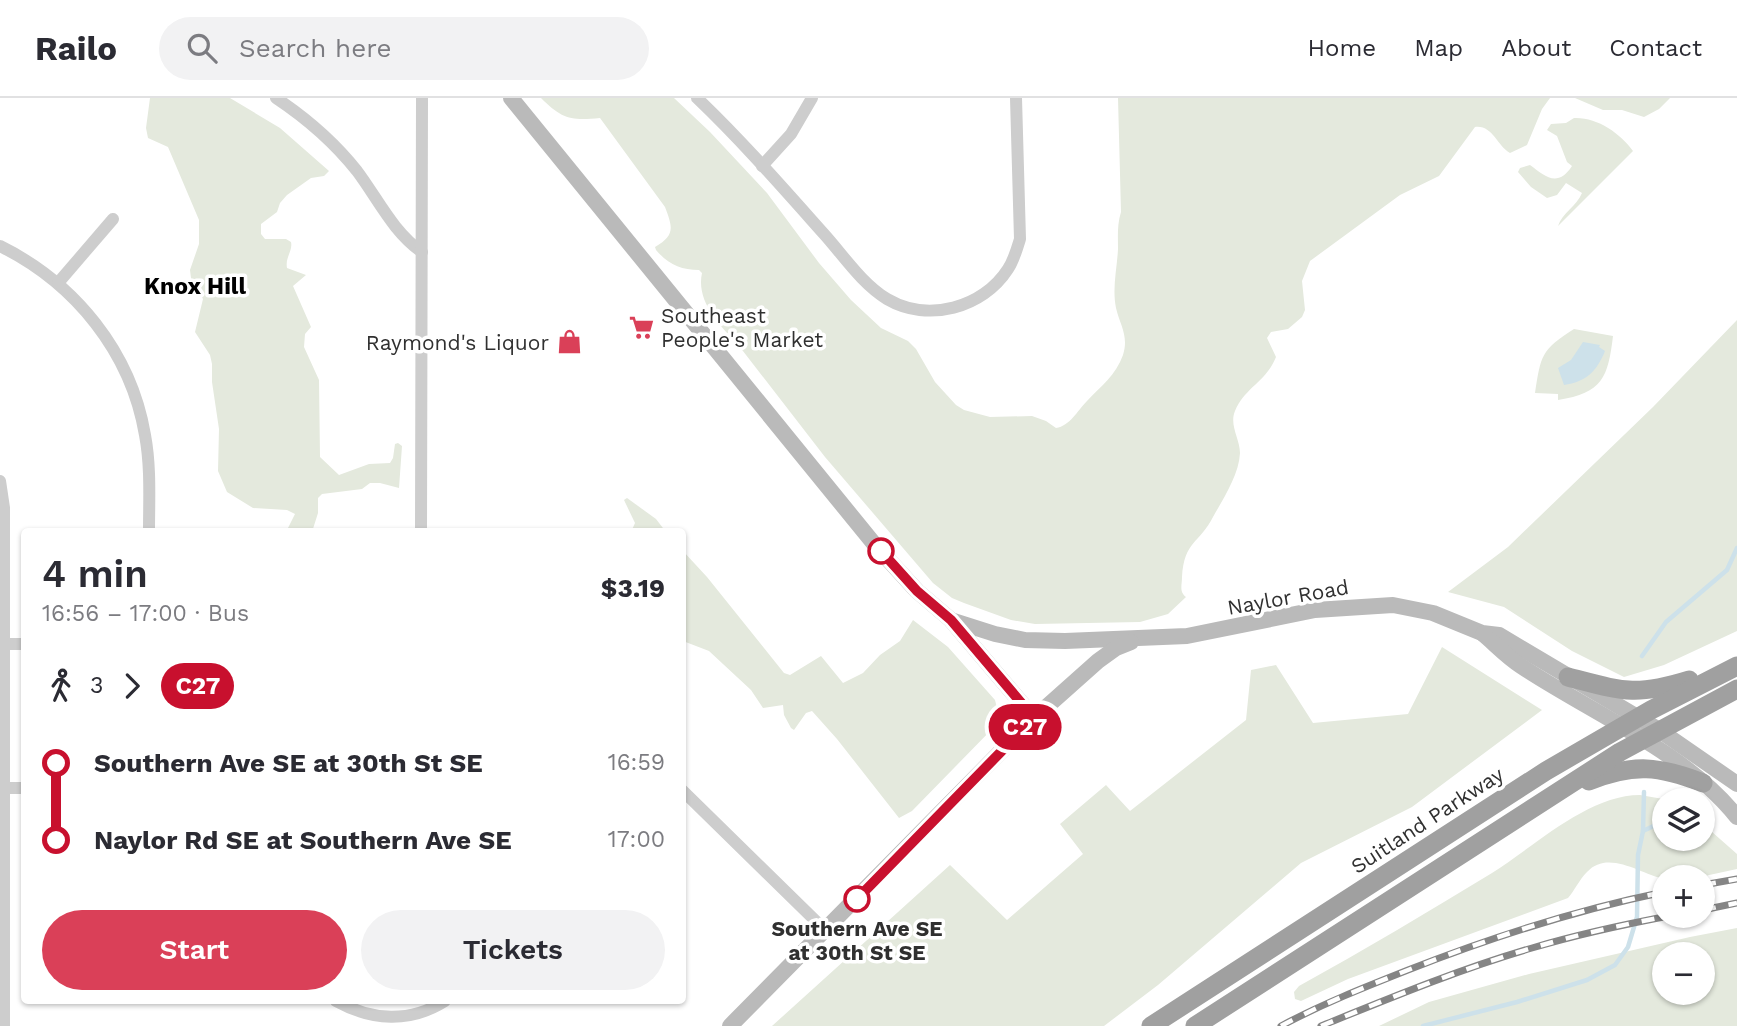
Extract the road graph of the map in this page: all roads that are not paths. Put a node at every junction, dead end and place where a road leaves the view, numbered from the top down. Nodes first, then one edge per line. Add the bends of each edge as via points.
1 (276, 98) edge
2 (422, 98) edge
3 (511, 98) edge
4 (697, 98) edge
5 (812, 98) edge
6 (1016, 98) edge
7 (762, 166) junction
8 (113, 219) dead end
9 (0, 246) edge
10 (422, 252) junction
11 (58, 284) junction
12 (0, 481) edge
13 (149, 528) edge
14 (421, 528) edge
15 (951, 620) junction
16 (1482, 633) junction
17 (1139, 638) junction
18 (2, 644) edge
19 (21, 644) edge
20 (1737, 666) edge
21 (1568, 677) junction
22 (1735, 691) edge
23 (1034, 718) junction
24 (1630, 722) junction
25 (1659, 730) junction
26 (1641, 740) junction
27 (1703, 783) junction
28 (1737, 784) edge
29 (3, 788) edge
30 (21, 788) edge
31 (686, 794) edge
32 (1546, 799) junction
33 (1737, 817) edge
34 (826, 931) junction
35 (344, 1004) edge
36 (439, 1004) edge
37 (400, 1021) edge
38 (4, 1026) edge
39 (730, 1026) edge
40 (1151, 1026) edge
41 (1195, 1026) edge

1 - 10 street via 331,142 399,232
2 - 10 street
3 - 15 main road via 876,545 917,591
4 - 7 street
5 - 7 street via 792,134
6 - 7 street via 1020,239 1007,271 982,296 953,309 915,310 885,298
8 - 11 street
9 - 11 street
10 - 14 street
11 - 13 street via 103,332 134,393 148,454
12 - 18 street via 4,508
15 - 17 main road, Naylor Road via 1025,640
15 - 23 main road
16 - 17 main road, Naylor Road via 1433,613 1372,605 1315,610 1186,636
16 - 21 main road, Naylor Road via 1499,635
16 - 24 main road, Naylor Road via 1520,665
17 - 23 main road via 1098,661
18 - 19 street
18 - 29 street
20 - 21 highway via 1639,692
20 - 24 highway, Suitland Parkway
21 - 24 main road, Naylor Road
22 - 25 highway
23 - 34 main road
24 - 25 main road, Naylor Road
24 - 26 main road, Naylor Road
24 - 40 highway, Suitland Parkway via 1515,790
25 - 26 highway
25 - 28 main road, Naylor Road
26 - 27 main road, Naylor Road
26 - 32 highway
27 - 32 highway via 1668,771 1637,768 1604,775
27 - 33 main road, Naylor Road
29 - 30 street
29 - 38 street
31 - 34 street
32 - 41 highway
34 - 39 main road
35 - 37 street
36 - 37 street

